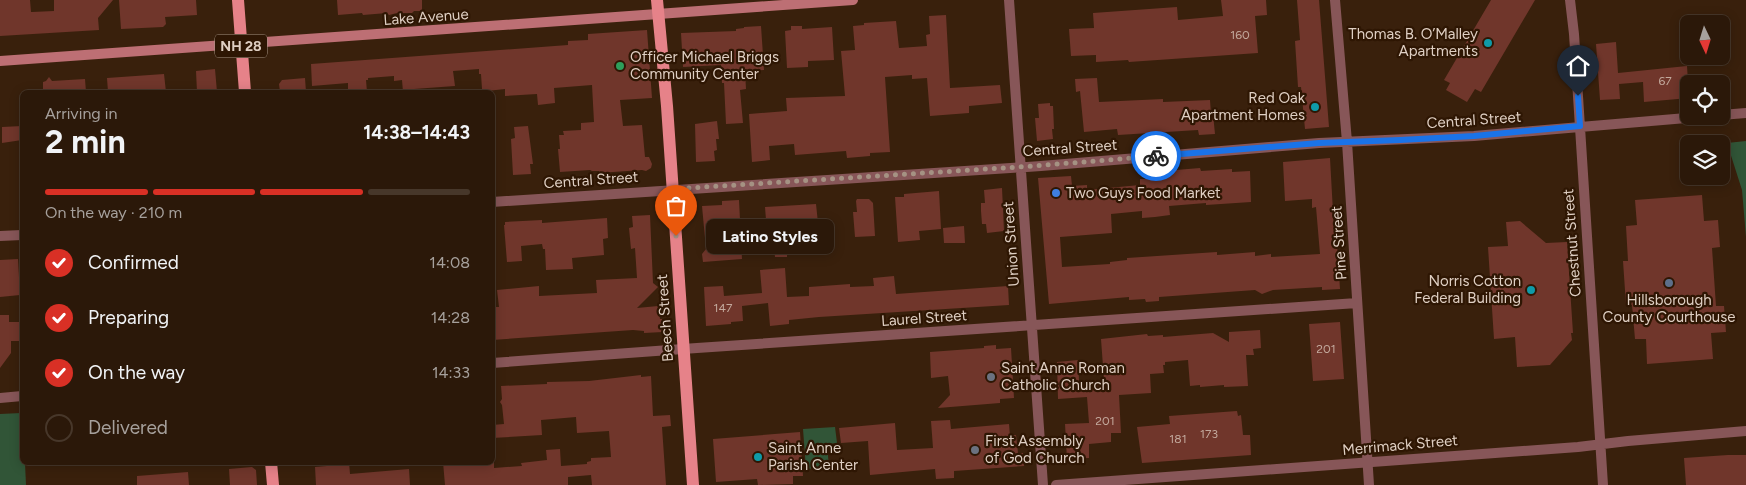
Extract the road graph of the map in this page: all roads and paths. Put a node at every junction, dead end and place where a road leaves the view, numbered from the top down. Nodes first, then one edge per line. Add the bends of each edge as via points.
1 (238, 0) edge
2 (657, 0) edge
3 (853, 0) edge
4 (1009, 0) edge
5 (1335, 0) edge
6 (1570, 0) edge
7 (658, 14) junction
8 (241, 44) junction
9 (0, 61) edge
10 (244, 90) edge
11 (1746, 114) edge
12 (1730, 115) edge
13 (1680, 118) edge
14 (1580, 126) junction
15 (1347, 142) junction
16 (1020, 167) junction
17 (673, 189) junction
18 (495, 202) edge
19 (20, 234) edge
20 (0, 236) edge
21 (1357, 303) junction
22 (1032, 326) junction
23 (684, 349) junction
24 (495, 363) edge
25 (20, 396) edge
26 (0, 398) edge
27 (1746, 431) edge
28 (1600, 444) junction
29 (1367, 462) junction
30 (271, 465) edge
31 (273, 485) edge
32 (693, 485) edge
33 (1043, 485) edge
34 (1056, 485) edge
35 (1369, 485) edge
36 (1602, 485) edge

1 - 8 main road, NH 28
2 - 7 main road, Beech Street
3 - 7 street, Lake Avenue
4 - 16 street, Union Street
5 - 15 street, Pine Street
6 - 14 street, Chestnut Street
7 - 8 street, Lake Avenue
7 - 17 main road, Beech Street
8 - 9 street, Lake Avenue
8 - 10 main road, NH 28
11 - 12 street
13 - 14 street, Central Street
14 - 15 street, Central Street
14 - 28 street, Chestnut Street
15 - 16 street, Central Street
15 - 21 street, Pine Street
16 - 17 street, Central Street
16 - 22 street, Union Street
17 - 18 street, Central Street
17 - 23 main road, Beech Street
19 - 20 street
21 - 22 street, Laurel Street
21 - 29 street, Pine Street
22 - 23 street, Laurel Street
22 - 33 street, Union Street
23 - 24 street, Laurel Street
23 - 32 main road, Beech Street
25 - 26 street
27 - 28 street, Merrimack Street
28 - 29 street, Merrimack Street
28 - 36 street, Chestnut Street
29 - 34 street, Merrimack Street
29 - 35 street, Pine Street
30 - 31 main road

